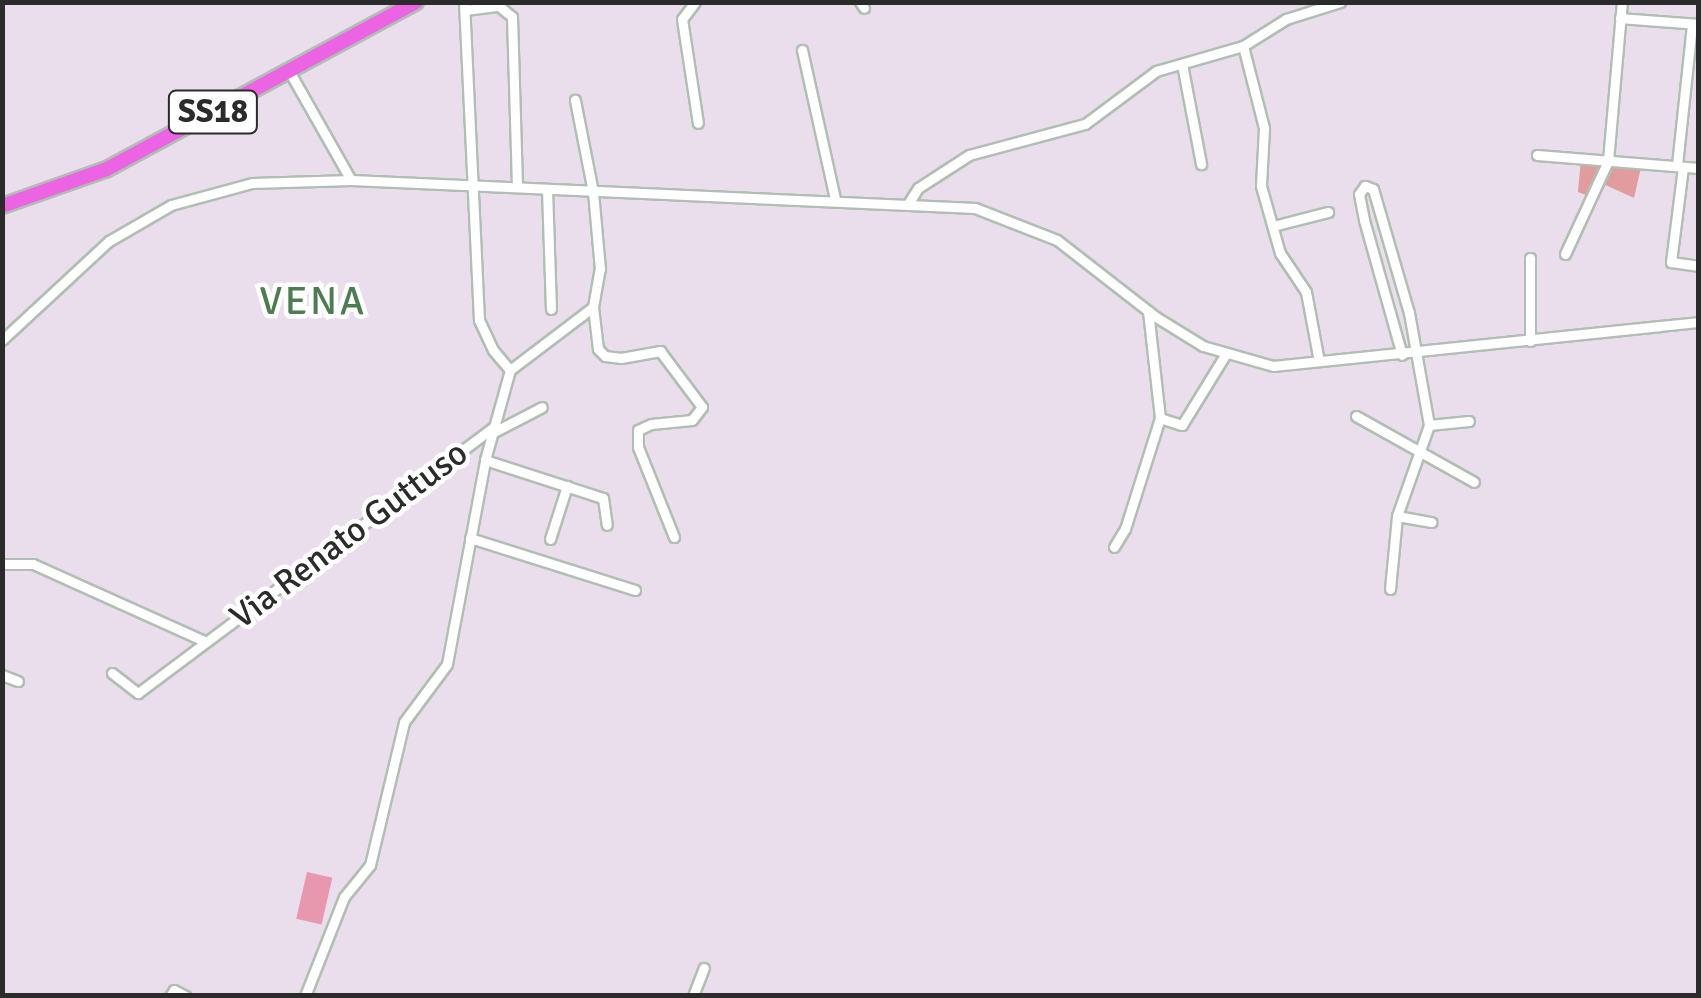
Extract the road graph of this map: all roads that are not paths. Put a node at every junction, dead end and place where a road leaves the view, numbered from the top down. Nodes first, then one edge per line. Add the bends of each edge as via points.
1 (416, 2) edge
2 (695, 2) edge
3 (1340, 2) edge
4 (1622, 2) edge
5 (464, 6) edge
6 (1620, 18) junction
7 (1695, 24) edge
8 (1242, 46) junction
9 (802, 50) dead end
10 (1182, 64) junction
11 (289, 71) junction
12 (575, 100) dead end
13 (698, 123) dead end
14 (1538, 154) dead end
15 (1608, 161) junction
16 (1202, 164) dead end
17 (1680, 166) junction
18 (1698, 168) edge
19 (351, 180) junction
20 (474, 184) junction
21 (518, 187) junction
22 (548, 189) junction
23 (592, 192) junction
24 (835, 199) junction
25 (908, 204) junction
26 (2, 206) edge
27 (1328, 212) dead end
28 (1273, 226) junction
29 (1565, 254) dead end
30 (1530, 258) dead end
31 (1698, 266) edge
32 (593, 307) junction
33 (551, 309) dead end
34 (1148, 311) junction
35 (1698, 322) edge
36 (2, 340) edge
37 (1530, 341) junction
38 (1419, 354) junction
39 (1225, 355) junction
40 (1402, 355) junction
41 (1318, 356) dead end
42 (510, 370) junction
43 (542, 407) dead end
44 (1356, 416) dead end
45 (1160, 418) junction
46 (1469, 421) dead end
47 (1429, 425) junction
48 (492, 430) junction
49 (1422, 454) junction
50 (486, 460) junction
51 (1474, 482) dead end
52 (566, 486) junction
53 (1396, 516) junction
54 (1431, 522) dead end
55 (608, 524) dead end
56 (674, 537) dead end
57 (470, 538) junction
58 (550, 539) dead end
59 (1114, 546) dead end
60 (2, 564) edge
61 (1390, 589) dead end
62 (635, 590) dead end
63 (204, 642) junction
64 (112, 673) dead end
65 (2, 675) edge
66 (18, 682) dead end
67 (704, 968) dead end
68 (170, 996) edge
69 (186, 996) edge
70 (305, 996) edge
71 (693, 996) edge

1 - 11 main road, SS18
2 - 13 street via 682,19
3 - 8 street via 1286,19
4 - 6 street
5 - 20 street
5 - 21 street via 499,6 512,17
6 - 7 street
6 - 15 street
7 - 17 street
8 - 10 street
8 - 28 street via 1264,128 1261,186
9 - 24 street
10 - 16 street
10 - 25 street via 1156,71 1084,124 969,155 918,188
11 - 19 street
11 - 26 main road, SS18 via 107,170
12 - 23 street
14 - 15 street
15 - 17 street
15 - 29 street
17 - 18 street
17 - 31 street via 1670,262
19 - 20 street
19 - 36 street via 252,184 171,205 109,241
20 - 21 street
20 - 42 street via 479,320
21 - 22 street
22 - 23 street
22 - 33 street
23 - 24 street
23 - 32 street via 600,269
24 - 25 street
25 - 34 street via 974,208 1027,226 1057,240
27 - 28 street
28 - 41 street via 1280,253 1306,292
30 - 37 street
32 - 42 street
32 - 56 street via 605,356 660,352 702,407 692,420 638,430 638,447
34 - 39 street
34 - 45 street
35 - 37 street
37 - 38 street
38 - 40 street
38 - 40 street via 1373,189 1365,186 1359,194 1364,220
38 - 47 street
39 - 40 street via 1298,366
39 - 45 street via 1182,425
42 - 48 street
43 - 48 street, Via Renato Guttuso
44 - 49 street
45 - 59 street
46 - 47 street
47 - 49 street
48 - 50 street
48 - 63 street, Via Renato Guttuso
49 - 51 street
49 - 53 street
50 - 52 street
50 - 57 street
52 - 55 street via 603,498
52 - 58 street
53 - 54 street
53 - 61 street
57 - 62 street
57 - 70 street via 447,664 404,722 370,864 344,898
60 - 63 street via 33,564
63 - 64 street, Via Renato Guttuso via 138,692
65 - 66 street
67 - 71 street
68 - 69 street via 174,990

